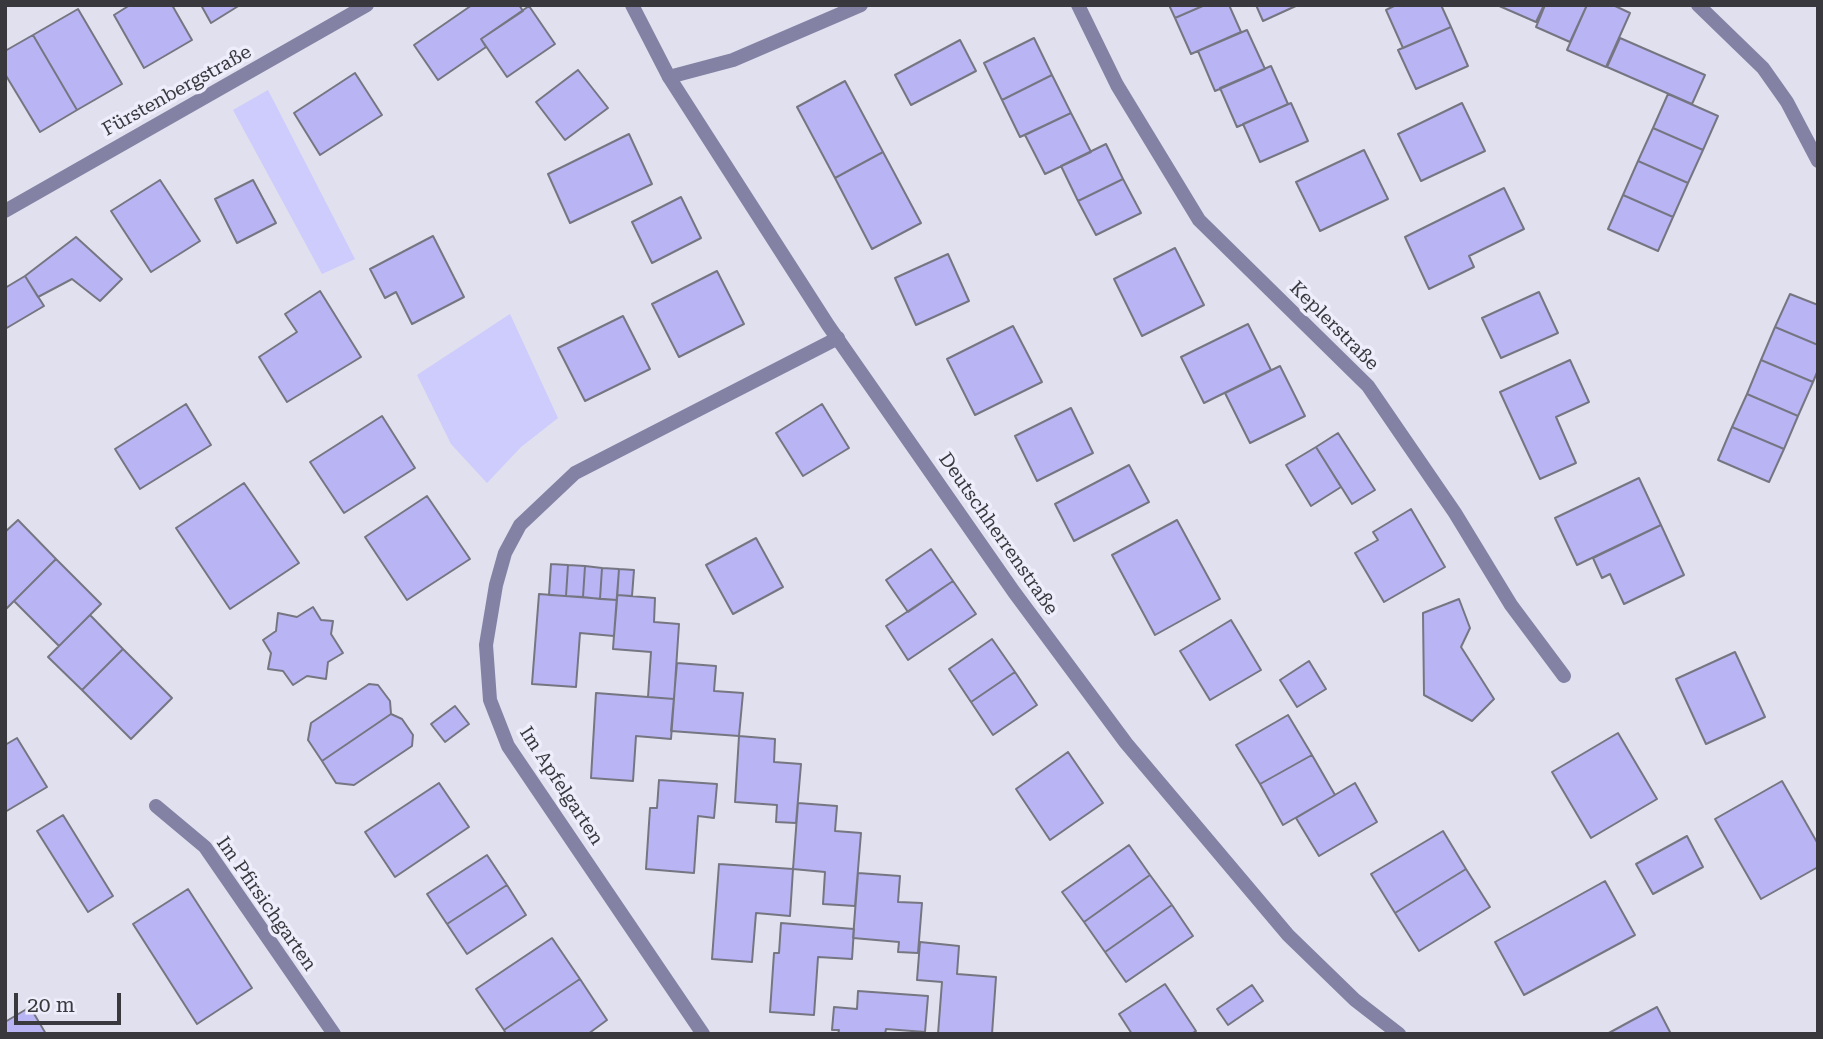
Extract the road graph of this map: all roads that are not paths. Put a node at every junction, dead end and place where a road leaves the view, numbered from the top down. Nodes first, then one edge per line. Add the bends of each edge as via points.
1 (368, 5) edge
2 (632, 5) edge
3 (861, 5) edge
4 (1078, 5) edge
5 (1698, 5) edge
6 (669, 77) junction
7 (1818, 161) edge
8 (5, 211) edge
9 (838, 338) junction
10 (1564, 676) dead end
11 (156, 806) dead end
12 (334, 1034) edge
13 (703, 1034) edge
14 (1399, 1034) edge

1 - 8 street, Fürstenbergstraße
2 - 6 street, Deutschherrenstraße
3 - 6 street via 733,60
4 - 10 street, Keplerstraße via 1117,85 1199,220 1368,386 1511,605
5 - 7 street via 1763,68
6 - 9 street, Deutschherrenstraße
9 - 13 street, Im Apfelgarten via 575,473 520,525 505,553 496,585 486,645 490,700 508,746
9 - 14 street, Deutschherrenstraße via 1014,592 1126,743 1288,935 1355,1000
11 - 12 street, Im Pfirsichgarten via 205,847

